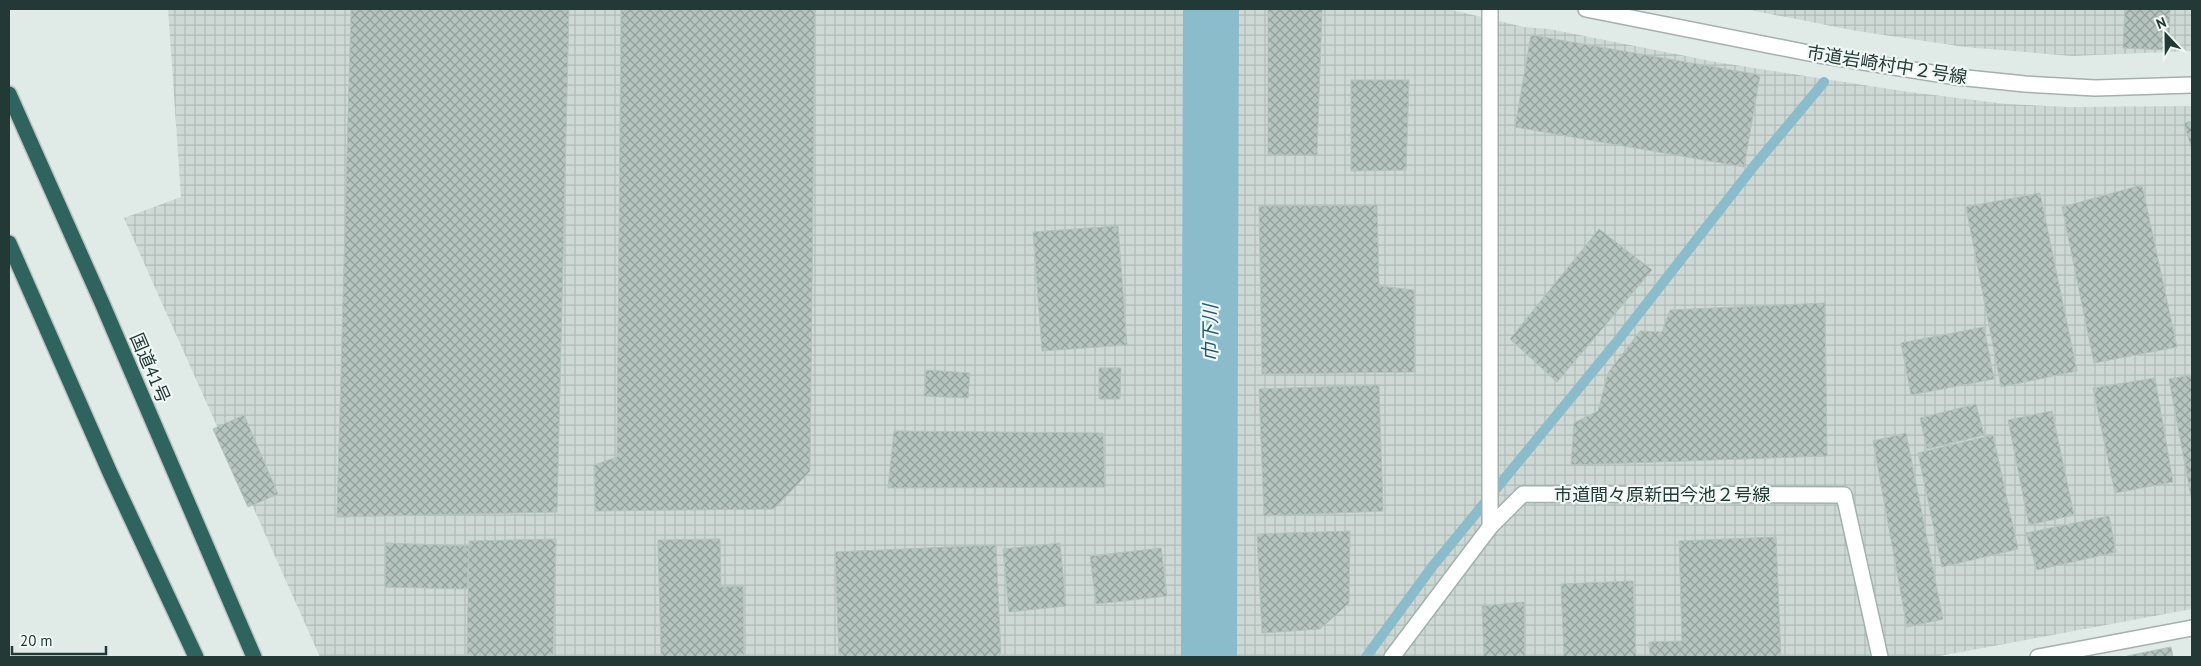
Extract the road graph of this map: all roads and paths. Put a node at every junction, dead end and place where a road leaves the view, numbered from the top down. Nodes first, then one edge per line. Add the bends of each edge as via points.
1 (1490, 9) edge
2 (1586, 9) edge
3 (2192, 85) edge
4 (9, 94) edge
5 (9, 243) edge
6 (1490, 527) junction
7 (2192, 628) edge
8 (196, 657) edge
9 (254, 657) edge
10 (1392, 657) edge
11 (1880, 657) edge
12 (2038, 657) edge

1 - 6 street
2 - 3 street, 市道岩崎村中２号線 via 1819,55 1956,77 2095,88
4 - 9 highway, 国道41号
5 - 8 highway
6 - 10 street, 市道間々原新田今池２号線
6 - 11 street, 市道間々原新田今池２号線 via 1523,494 1844,495
7 - 12 street

